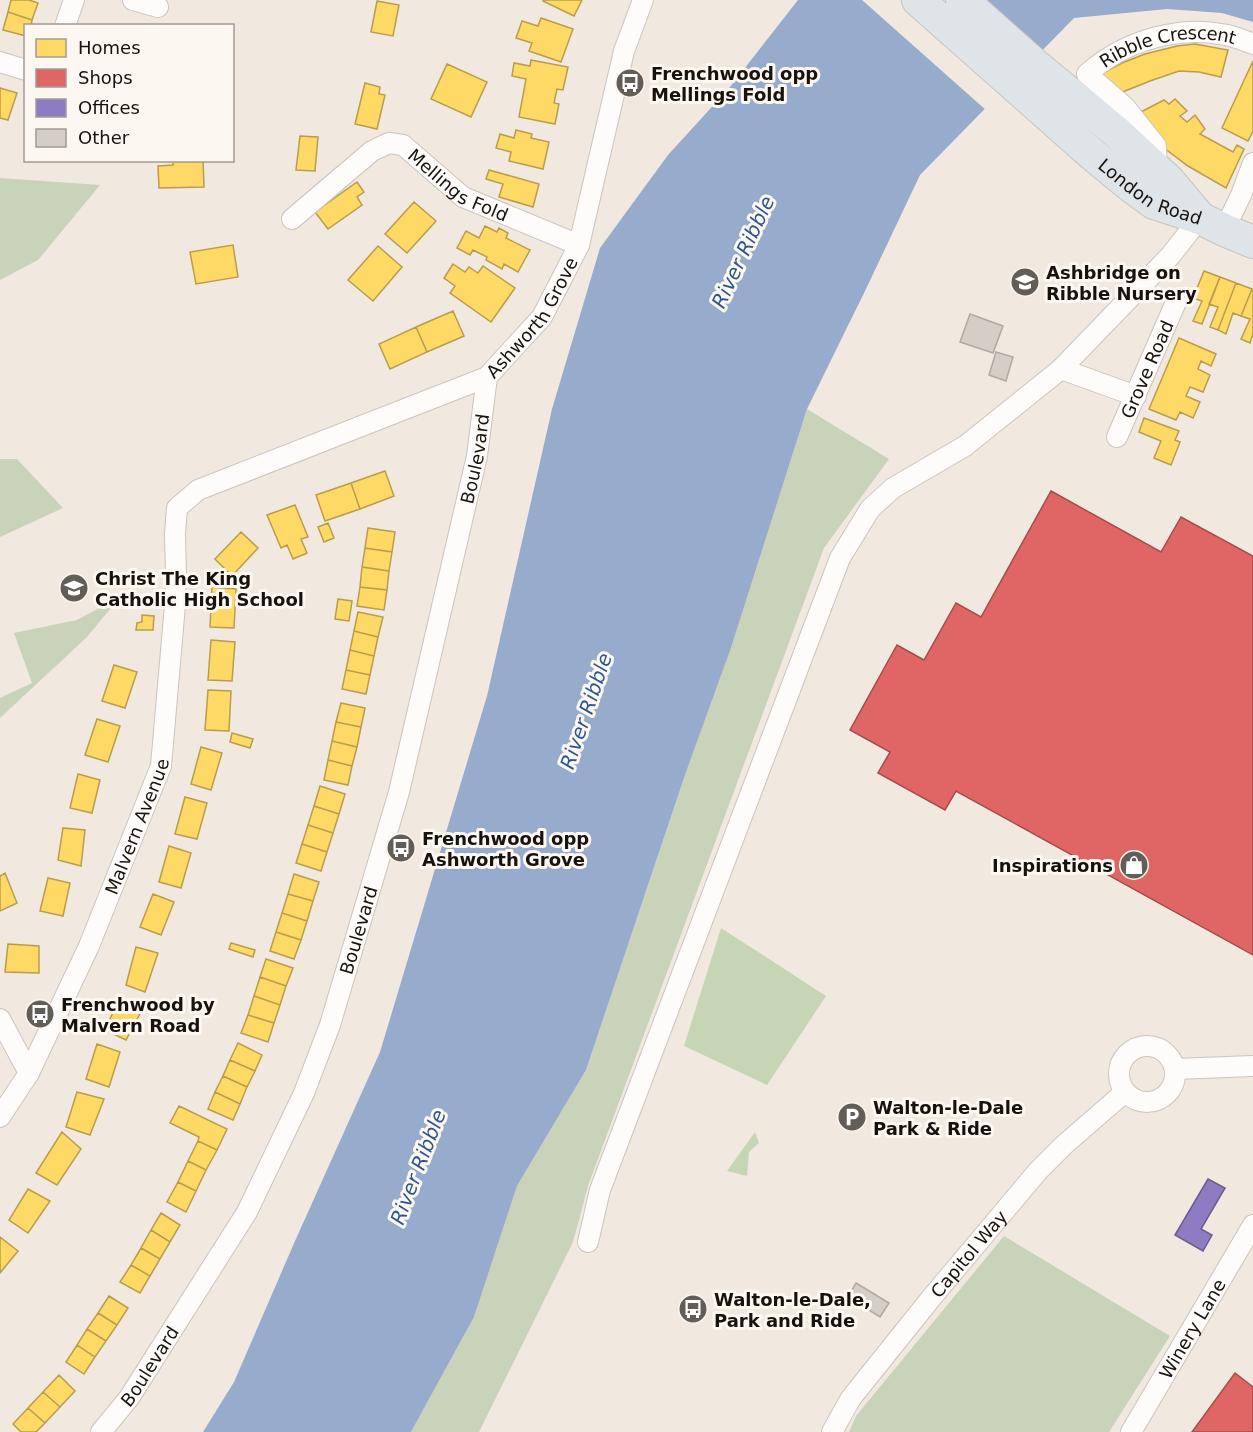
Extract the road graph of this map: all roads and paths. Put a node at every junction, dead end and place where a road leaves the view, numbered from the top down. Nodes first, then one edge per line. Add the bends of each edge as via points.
1 (74, 0) edge
2 (133, 0) edge
3 (643, 0) edge
4 (918, 0) edge
5 (962, 0) edge
6 (158, 7) dead end
7 (66, 24) edge
8 (1253, 44) edge
9 (0, 62) edge
10 (24, 69) edge
11 (1024, 74) junction
12 (1253, 163) edge
13 (1157, 171) junction
14 (292, 219) dead end
15 (1212, 224) junction
16 (1253, 242) edge
17 (579, 245) junction
18 (1176, 302) dead end
19 (1062, 369) junction
20 (487, 377) junction
21 (1136, 396) junction
22 (1117, 437) dead end
23 (177, 508) joint
24 (0, 1020) edge
25 (1253, 1066) edge
26 (1175, 1069) junction
27 (29, 1073) junction
28 (1125, 1092) junction
29 (0, 1118) edge
30 (1253, 1225) edge
31 (588, 1242) dead end
32 (101, 1432) edge
33 (832, 1432) edge
34 (1131, 1432) edge

1 - 7 street
2 - 6 street
3 - 17 street, Ashworth Grove via 624,51
4 - 11 highway
5 - 11 highway
8 - 13 street, Ribble Crescent via 1205,32 1167,35 1130,46 1087,74 1125,107 1156,146
9 - 10 street
11 - 13 highway, London Road via 1115,131
11 - 15 highway, London Road via 1102,162 1154,203
12 - 15 street via 1240,195
13 - 15 highway, London Road
14 - 17 street, Mellings Fold via 372,151 389,143 404,145 463,197
15 - 16 highway
15 - 19 street via 1171,255
17 - 20 street, Ashworth Grove via 542,317
18 - 21 street, Grove Road
19 - 21 street
19 - 31 street via 965,446 893,488 870,509 840,558 600,1190
20 - 23 street, Ashworth Grove via 198,490
20 - 32 street, Boulevard via 477,456 399,792 330,1025 304,1093 247,1212 129,1398
21 - 22 street, Grove Road
23 - 27 street, Malvern Avenue via 175,605 161,766 89,946
24 - 27 street
25 - 26 street
26 - 28 street via 1173,1086 1157,1101 1140,1102
26 - 28 street via 1163,1051 1147,1046 1136,1048 1123,1058 1119,1068
27 - 29 street, Malvern Avenue
28 - 33 street, Capitol Way via 1038,1171 851,1398
30 - 34 street, Winery Lane

